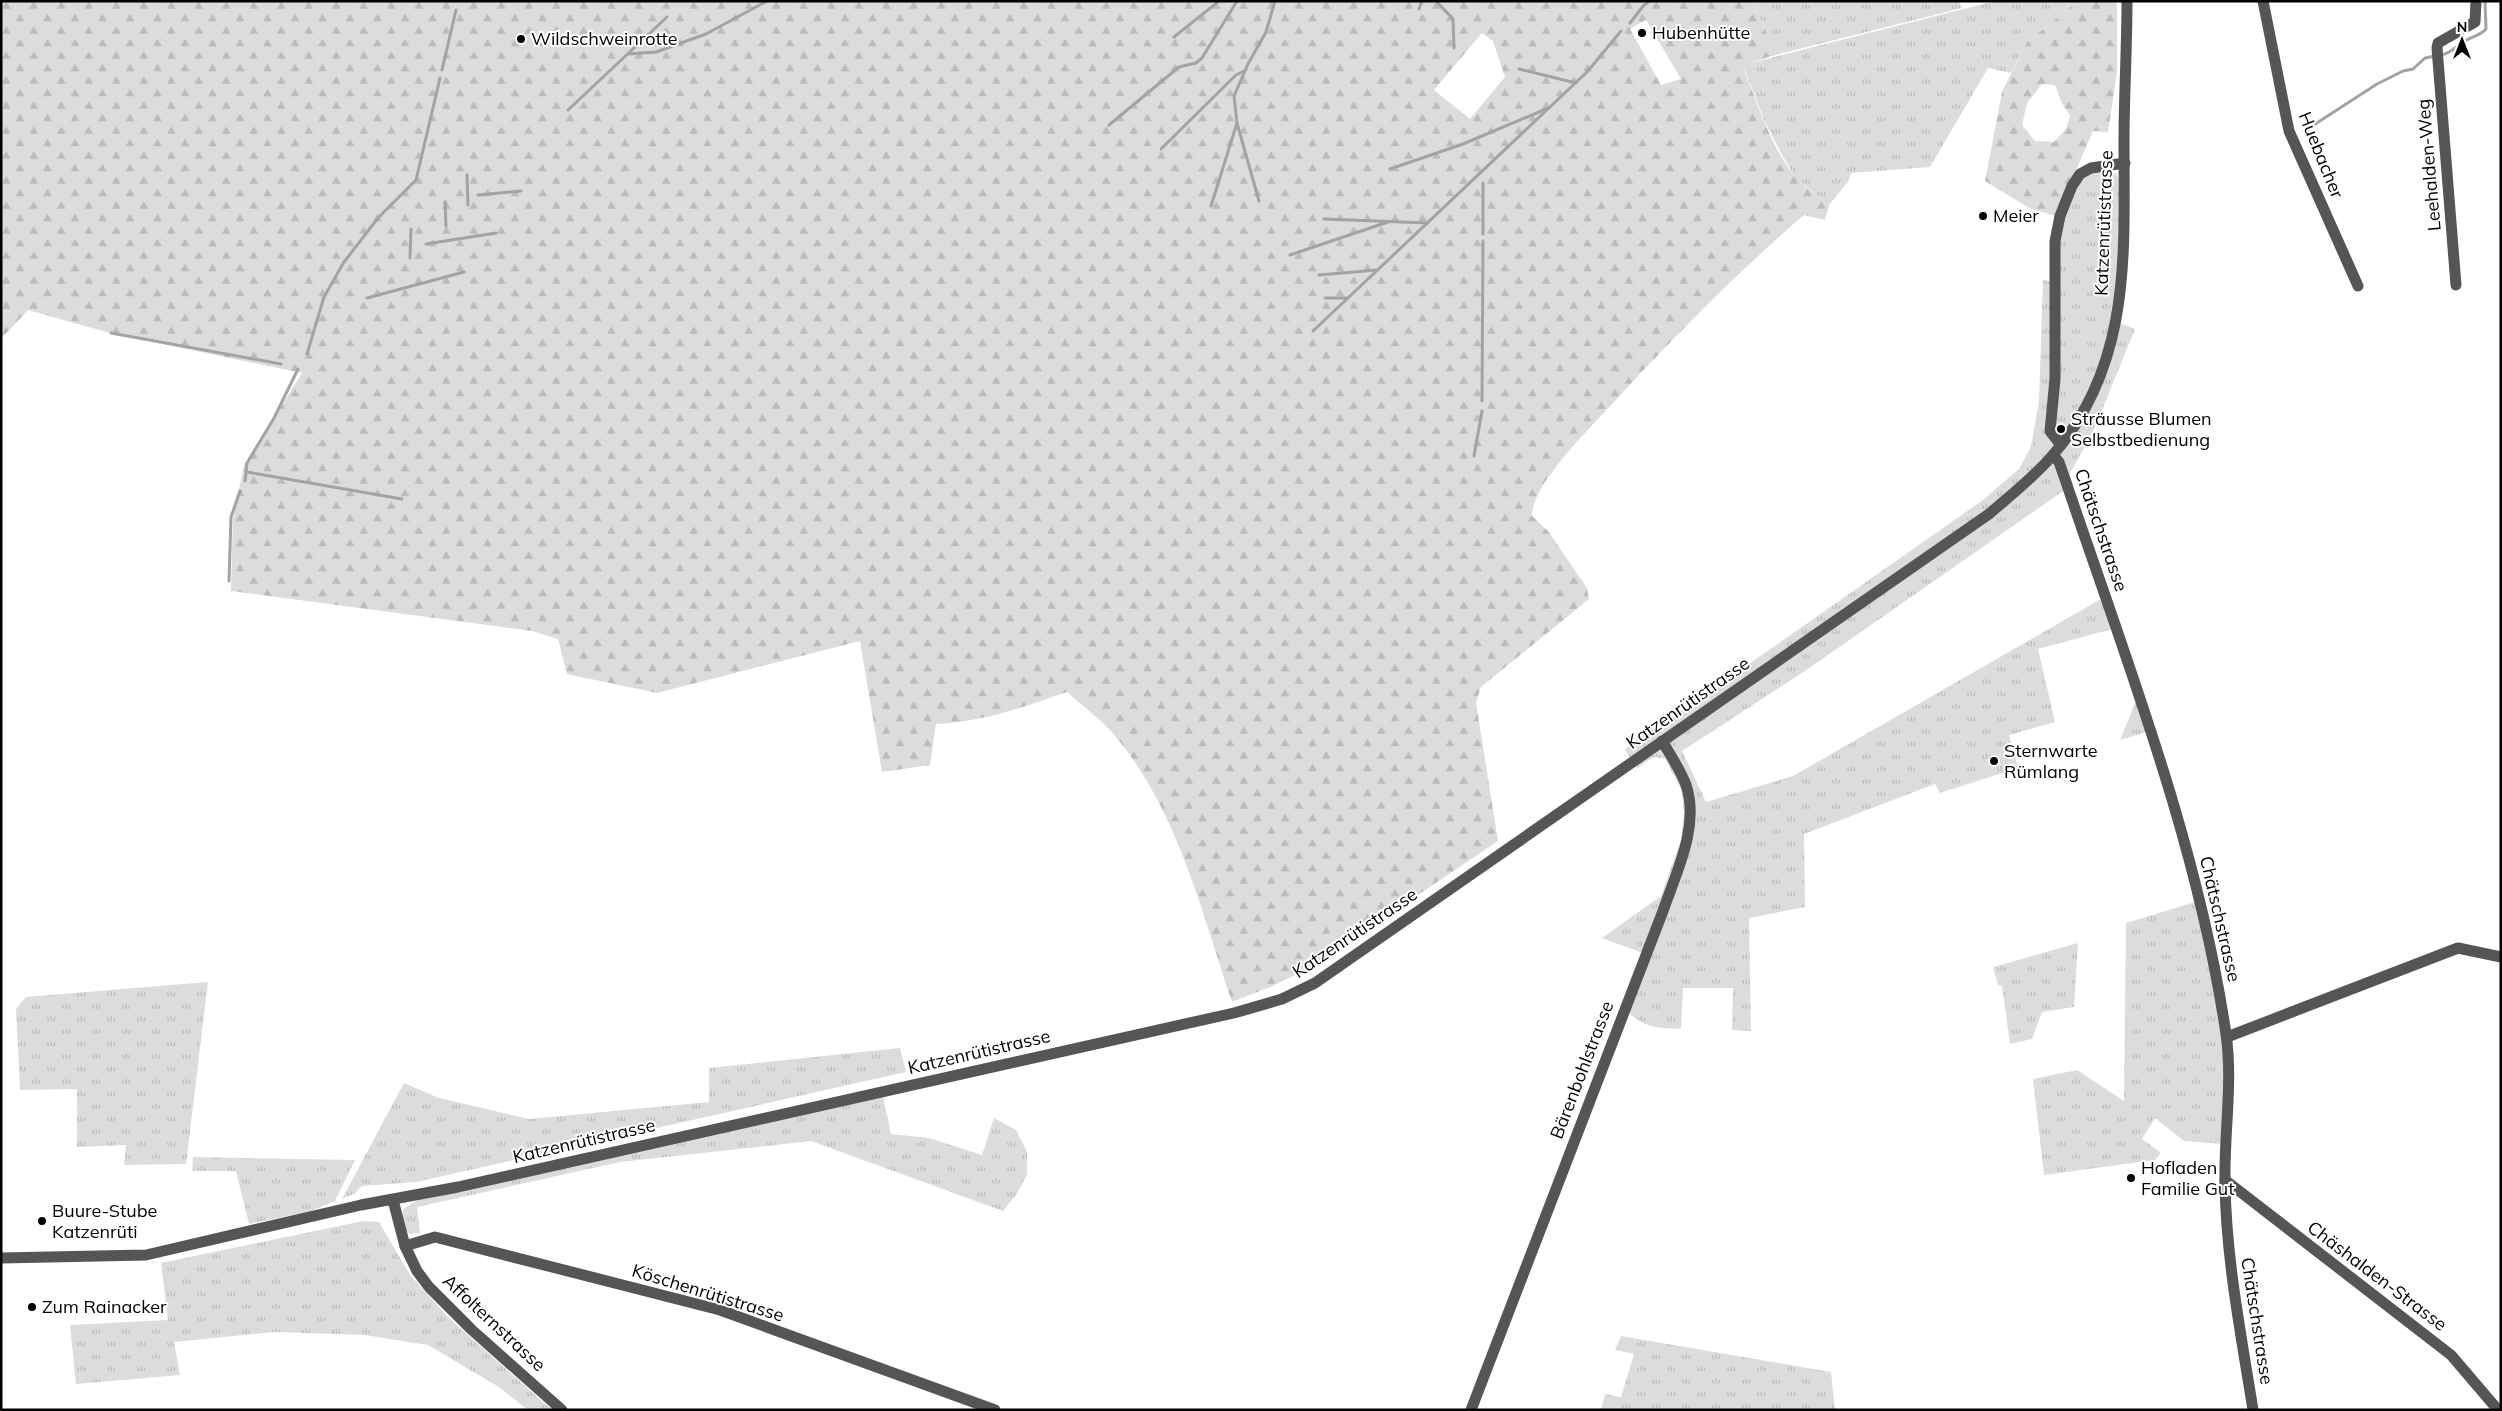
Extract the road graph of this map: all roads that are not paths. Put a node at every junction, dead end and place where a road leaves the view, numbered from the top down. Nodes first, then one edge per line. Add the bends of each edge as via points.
1 (2127, 1) edge
2 (2263, 1) edge
3 (2476, 1) edge
4 (2125, 163) junction
5 (2456, 285) dead end
6 (2358, 286) dead end
7 (2061, 445) junction
8 (2053, 455) junction
9 (1662, 742) junction
10 (2501, 956) edge
11 (2226, 1037) junction
12 (2225, 1180) junction
13 (393, 1200) junction
14 (405, 1246) junction
15 (1, 1258) edge
16 (562, 1410) edge
17 (995, 1410) edge
18 (1471, 1410) edge
19 (2253, 1410) edge
20 (2498, 1410) edge

1 - 4 street, Katzenrütistrasse
2 - 6 street, Huebacher via 2288,130
3 - 5 street, Leehalden-Weg via 2475,22 2436,49
4 - 7 street, Katzenrütistrasse via 2123,272 2116,327 2102,375
4 - 7 street via 2090,168 2080,174 2072,186 2057,227 2054,393 2050,431
7 - 8 street, Katzenrütistrasse
8 - 9 street, Katzenrütistrasse via 1989,514
8 - 11 street, Chätschstrasse via 2066,482 2162,768 2208,936
9 - 13 street, Katzenrütistrasse via 1315,983 1282,999 1234,1013
9 - 18 street, Bärenbohlstrasse via 1686,787 1690,811 1688,835 1663,911
10 - 11 street via 2458,948
11 - 12 street, Chätschstrasse via 2229,1098
12 - 19 street, Chätschstrasse via 2231,1273
12 - 20 street, Chäshalden-Strasse via 2451,1355
13 - 14 street, Affolternstrasse
13 - 15 street, Katzenrütistrasse via 146,1255
14 - 16 street, Affolternstrasse via 417,1271 443,1302
14 - 17 street, Köschenrütistrasse via 435,1237 720,1310

